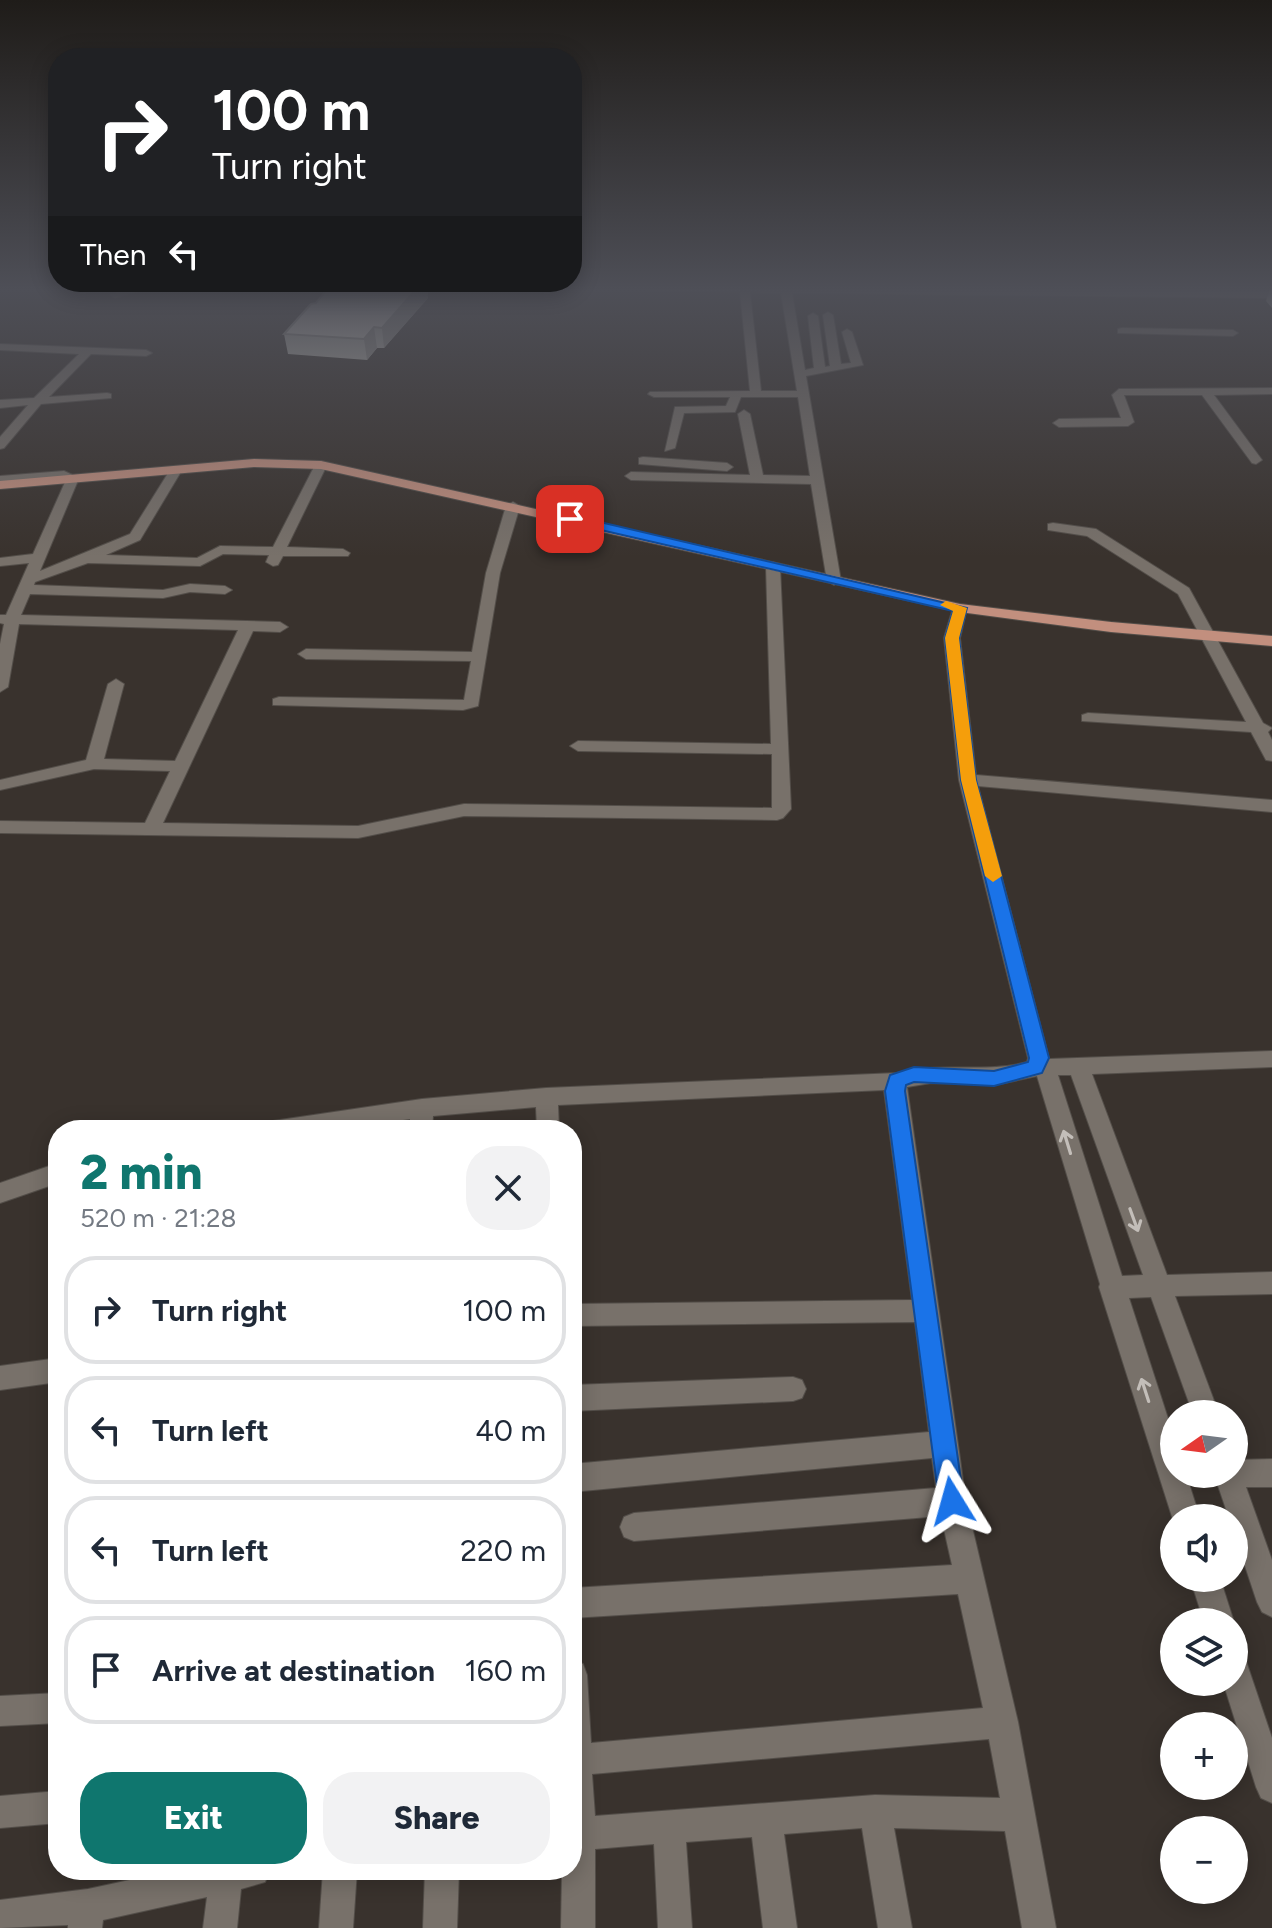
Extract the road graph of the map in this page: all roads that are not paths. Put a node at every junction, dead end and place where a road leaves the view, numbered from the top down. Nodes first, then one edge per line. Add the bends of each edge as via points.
1 (62, 377) edge
2 (753, 377) edge
3 (800, 377) edge
4 (1205, 391) junction
5 (1272, 391) edge
6 (654, 394) dead end
7 (737, 394) junction
8 (756, 394) junction
9 (803, 394) junction
10 (107, 396) dead end
11 (38, 401) junction
12 (0, 404) edge
13 (744, 414) dead end
14 (1059, 423) dead end
15 (0, 445) edge
16 (669, 448) dead end
17 (1256, 460) dead end
18 (643, 461) dead end
19 (321, 465) junction
20 (176, 470) junction
21 (757, 475) junction
22 (631, 476) dead end
23 (65, 479) junction
24 (817, 480) junction
25 (0, 482) edge
26 (513, 506) junction
27 (1053, 527) dead end
28 (343, 553) dead end
29 (276, 557) junction
30 (38, 558) junction
31 (87, 559) junction
32 (0, 562) edge
33 (773, 566) junction
34 (834, 581) junction
35 (28, 584) junction
36 (225, 590) dead end
37 (960, 608) junction
38 (6, 619) edge
39 (248, 626) junction
40 (280, 627) dead end
41 (1206, 636) junction
42 (1272, 641) edge
43 (306, 654) dead end
44 (480, 657) junction
45 (116, 684) dead end
46 (0, 687) edge
47 (279, 702) dead end
48 (1088, 718) dead end
49 (1264, 728) edge
50 (578, 746) dead end
51 (780, 749) junction
52 (1272, 756) edge
53 (94, 764) junction
54 (181, 766) junction
55 (968, 780) junction
56 (0, 785) edge
57 (1272, 806) edge
58 (0, 827) edge
59 (151, 829) junction
60 (1272, 1059) edge
61 (1079, 1067) junction
62 (1040, 1068) junction
63 (897, 1081) junction
64 (546, 1097) junction
65 (422, 1119) edge
66 (547, 1120) edge
67 (48, 1176) edge
68 (0, 1193) edge
69 (1272, 1283) edge
70 (1111, 1287) junction
71 (1159, 1287) junction
72 (923, 1311) junction
73 (582, 1315) edge
74 (48, 1371) edge
75 (0, 1378) edge
76 (793, 1389) dead end
77 (582, 1398) edge
78 (1201, 1400) edge
79 (1160, 1436) edge
80 (943, 1444) junction
81 (1272, 1473) edge
82 (1248, 1474) edge
83 (582, 1477) edge
84 (1233, 1488) edge
85 (952, 1501) junction
86 (634, 1527) dead end
87 (969, 1579) junction
88 (582, 1602) edge
89 (1272, 1602) edge
90 (1243, 1696) edge
91 (48, 1709) edge
92 (0, 1711) edge
93 (1002, 1722) junction
94 (582, 1759) edge
95 (1272, 1787) edge
96 (48, 1808) edge
97 (875, 1811) junction
98 (0, 1812) edge
99 (1018, 1815) junction
100 (766, 1819) junction
101 (669, 1826) junction
102 (582, 1833) edge
103 (216, 1880) edge
104 (237, 1880) edge
105 (339, 1880) edge
106 (442, 1880) edge
107 (577, 1880) edge
108 (0, 1917) edge
109 (87, 1917) edge
110 (220, 1928) edge
111 (336, 1928) edge
112 (440, 1928) edge
113 (578, 1928) edge
114 (675, 1928) edge
115 (780, 1928) edge
116 (895, 1928) edge
117 (1039, 1928) edge

1 - 11 street
2 - 8 street
3 - 9 street
4 - 5 street
4 - 14 street via 1119,392 1128,422
4 - 17 street
6 - 7 street
7 - 8 street
7 - 16 street via 731,409 679,410
8 - 9 street
9 - 24 street
10 - 11 street
11 - 12 street
11 - 15 street
13 - 21 street
18 - 21 street
19 - 20 main road via 284,461
19 - 26 main road
19 - 29 street
20 - 23 main road
20 - 31 street via 141,532
21 - 22 street
21 - 24 street
23 - 25 main road
23 - 30 street
24 - 34 street
26 - 33 main road
26 - 44 street via 493,573
27 - 41 street via 1091,532 1179,586
28 - 29 street
29 - 31 street via 220,550 200,562
30 - 32 street
30 - 35 street
31 - 35 street
33 - 34 main road
33 - 51 street
34 - 37 main road
35 - 36 street via 163,594 190,588
35 - 38 street
37 - 41 main road
37 - 55 street via 952,638
38 - 39 street
38 - 46 street
39 - 40 street
39 - 54 street
41 - 42 main road
41 - 49 street
43 - 44 street
44 - 47 street via 475,696 468,705
45 - 53 street
48 - 49 street
49 - 52 street
50 - 51 street
51 - 59 street via 782,809 768,816 464,810 358,832
53 - 54 street
53 - 56 street
54 - 59 street
55 - 57 street
55 - 62 street
58 - 59 street
60 - 61 street
61 - 62 street
61 -> 71 street
62 - 63 street via 994,1078 914,1075
70 -> 62 street
63 - 64 street
63 - 72 street
64 - 65 street
64 - 66 street
67 - 68 street
69 - 71 street
70 - 71 street
79 -> 70 street
71 - 78 street
72 - 73 street
72 - 80 street
74 - 75 street
76 - 77 street
80 - 83 street
80 - 85 street
81 - 82 street
84 - 89 street
85 - 86 street
85 - 87 street
87 - 88 street
87 - 93 street
90 - 95 street
91 - 92 street
93 - 94 street
93 - 99 street
96 - 98 street
97 - 99 street
97 - 100 street
97 - 116 street
99 - 117 street
100 - 101 street
100 - 115 street
101 - 102 street
101 - 114 street
103 - 109 street
104 - 110 street
105 - 111 street
106 - 112 street
107 - 113 street
108 - 109 street

